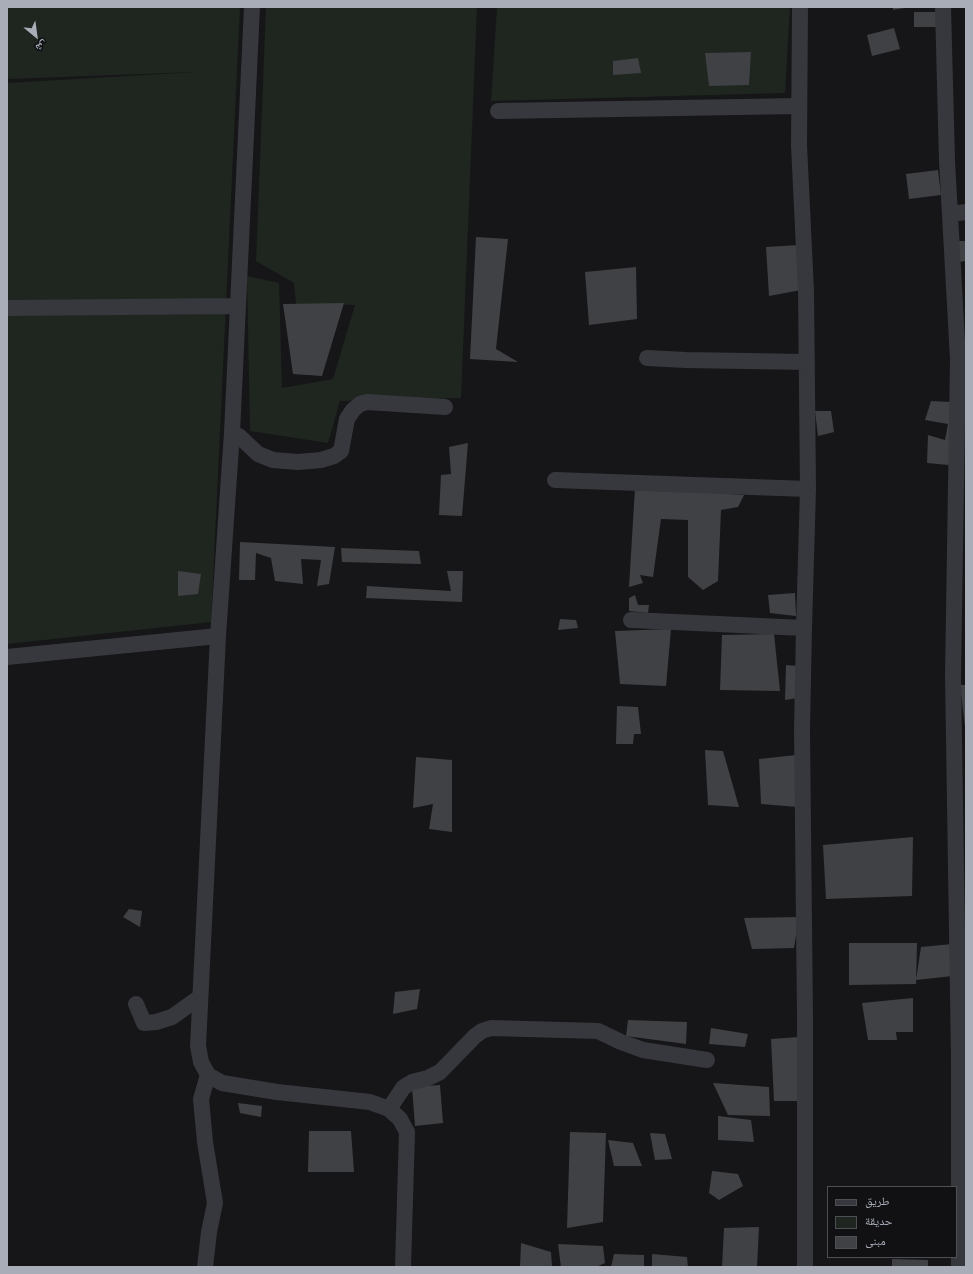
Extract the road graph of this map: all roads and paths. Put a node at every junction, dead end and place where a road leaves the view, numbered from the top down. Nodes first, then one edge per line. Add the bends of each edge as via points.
1 (252, 7) edge
2 (800, 7) edge
3 (943, 7) edge
4 (799, 106) junction
5 (498, 111) dead end
6 (966, 212) edge
7 (950, 214) junction
8 (237, 306) junction
9 (7, 308) edge
10 (647, 358) dead end
11 (962, 359) edge
12 (807, 362) junction
13 (445, 407) dead end
14 (232, 433) junction
15 (961, 462) edge
16 (554, 480) dead end
17 (808, 489) junction
18 (960, 584) edge
19 (631, 620) dead end
20 (804, 628) junction
21 (218, 636) junction
22 (7, 658) edge
23 (959, 675) edge
24 (200, 997) junction
25 (136, 1004) dead end
26 (707, 1060) dead end
27 (208, 1075) junction
28 (389, 1109) junction
29 (205, 1267) edge
30 (403, 1267) edge
31 (805, 1267) edge
32 (959, 1267) edge

1 - 8 street
2 - 4 street
3 - 7 street
4 - 5 street
4 - 12 street
6 - 7 street
7 - 11 street
8 - 9 street
8 - 14 street
10 - 12 street
11 - 15 street
12 - 17 street
13 - 14 street via 367,402 360,404 347,419 341,451 320,460 273,460 258,454 239,436
14 - 21 street
15 - 18 street
16 - 17 street
17 - 20 street
18 - 23 street
19 - 20 street
20 - 31 street via 802,730
21 - 22 street
21 - 24 street
23 - 32 street
24 - 25 street via 172,1017 156,1022 144,1023
24 - 27 street via 198,1046 201,1062
26 - 28 street via 643,1050 598,1031 491,1028 475,1036 440,1072 403,1088
27 - 28 street via 222,1083 370,1102
27 - 29 street via 201,1099 205,1142 216,1203
28 - 30 street via 400,1119 407,1132

